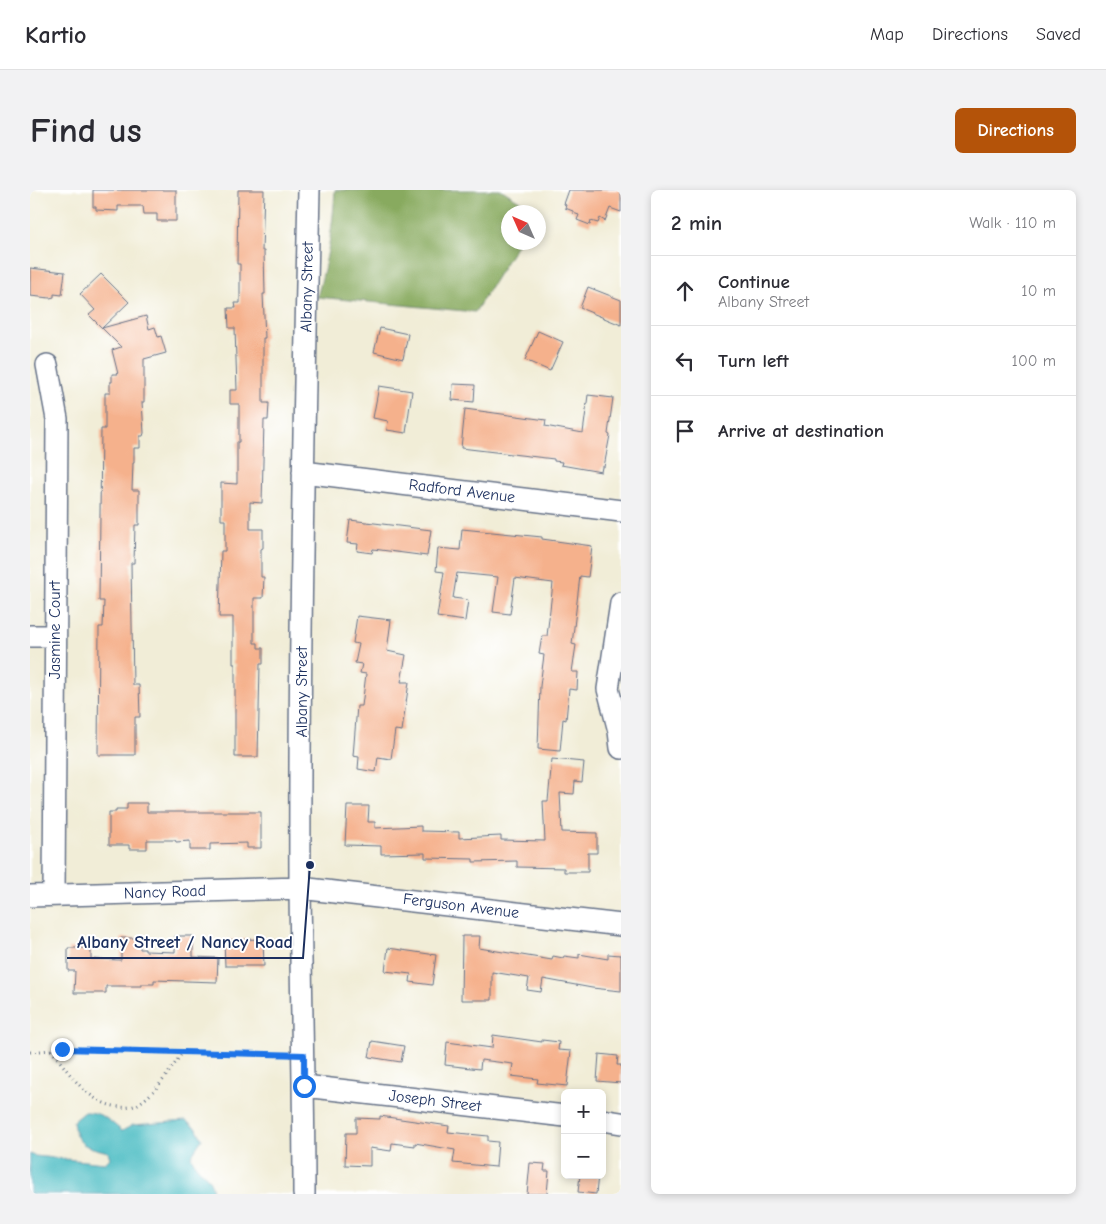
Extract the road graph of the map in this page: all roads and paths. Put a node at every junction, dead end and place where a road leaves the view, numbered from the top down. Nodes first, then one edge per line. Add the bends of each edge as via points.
1 (309, 190) edge
2 (47, 365) dead end
3 (303, 472) junction
4 (621, 511) edge
5 (621, 603) edge
6 (30, 636) edge
7 (55, 636) junction
8 (620, 736) edge
9 (300, 888) junction
10 (54, 895) junction
11 (30, 896) edge
12 (621, 925) edge
13 (51, 1050) junction
14 (30, 1052) edge
15 (183, 1052) junction
16 (304, 1055) junction
17 (304, 1086) junction
18 (561, 1116) edge
19 (606, 1121) edge
20 (621, 1123) edge
21 (304, 1194) edge

1 - 3 street, Albany Street
2 - 7 street, Jasmine Court via 57,419
3 - 4 street, Radford Avenue
3 - 9 street, Albany Street
5 - 8 street via 608,689
6 - 7 street
7 - 10 street, Jasmine Court
9 - 10 street, Nancy Road
9 - 12 street, Ferguson Avenue
9 - 16 street, Albany Street
10 - 11 street, Nancy Road
13 - 14 path
13 - 15 path
13 - 15 path via 95,1100 125,1108 146,1098
15 - 16 path
16 - 17 street, Albany Street
17 - 18 street, Joseph Street
17 - 21 street, Albany Street
19 - 20 street

